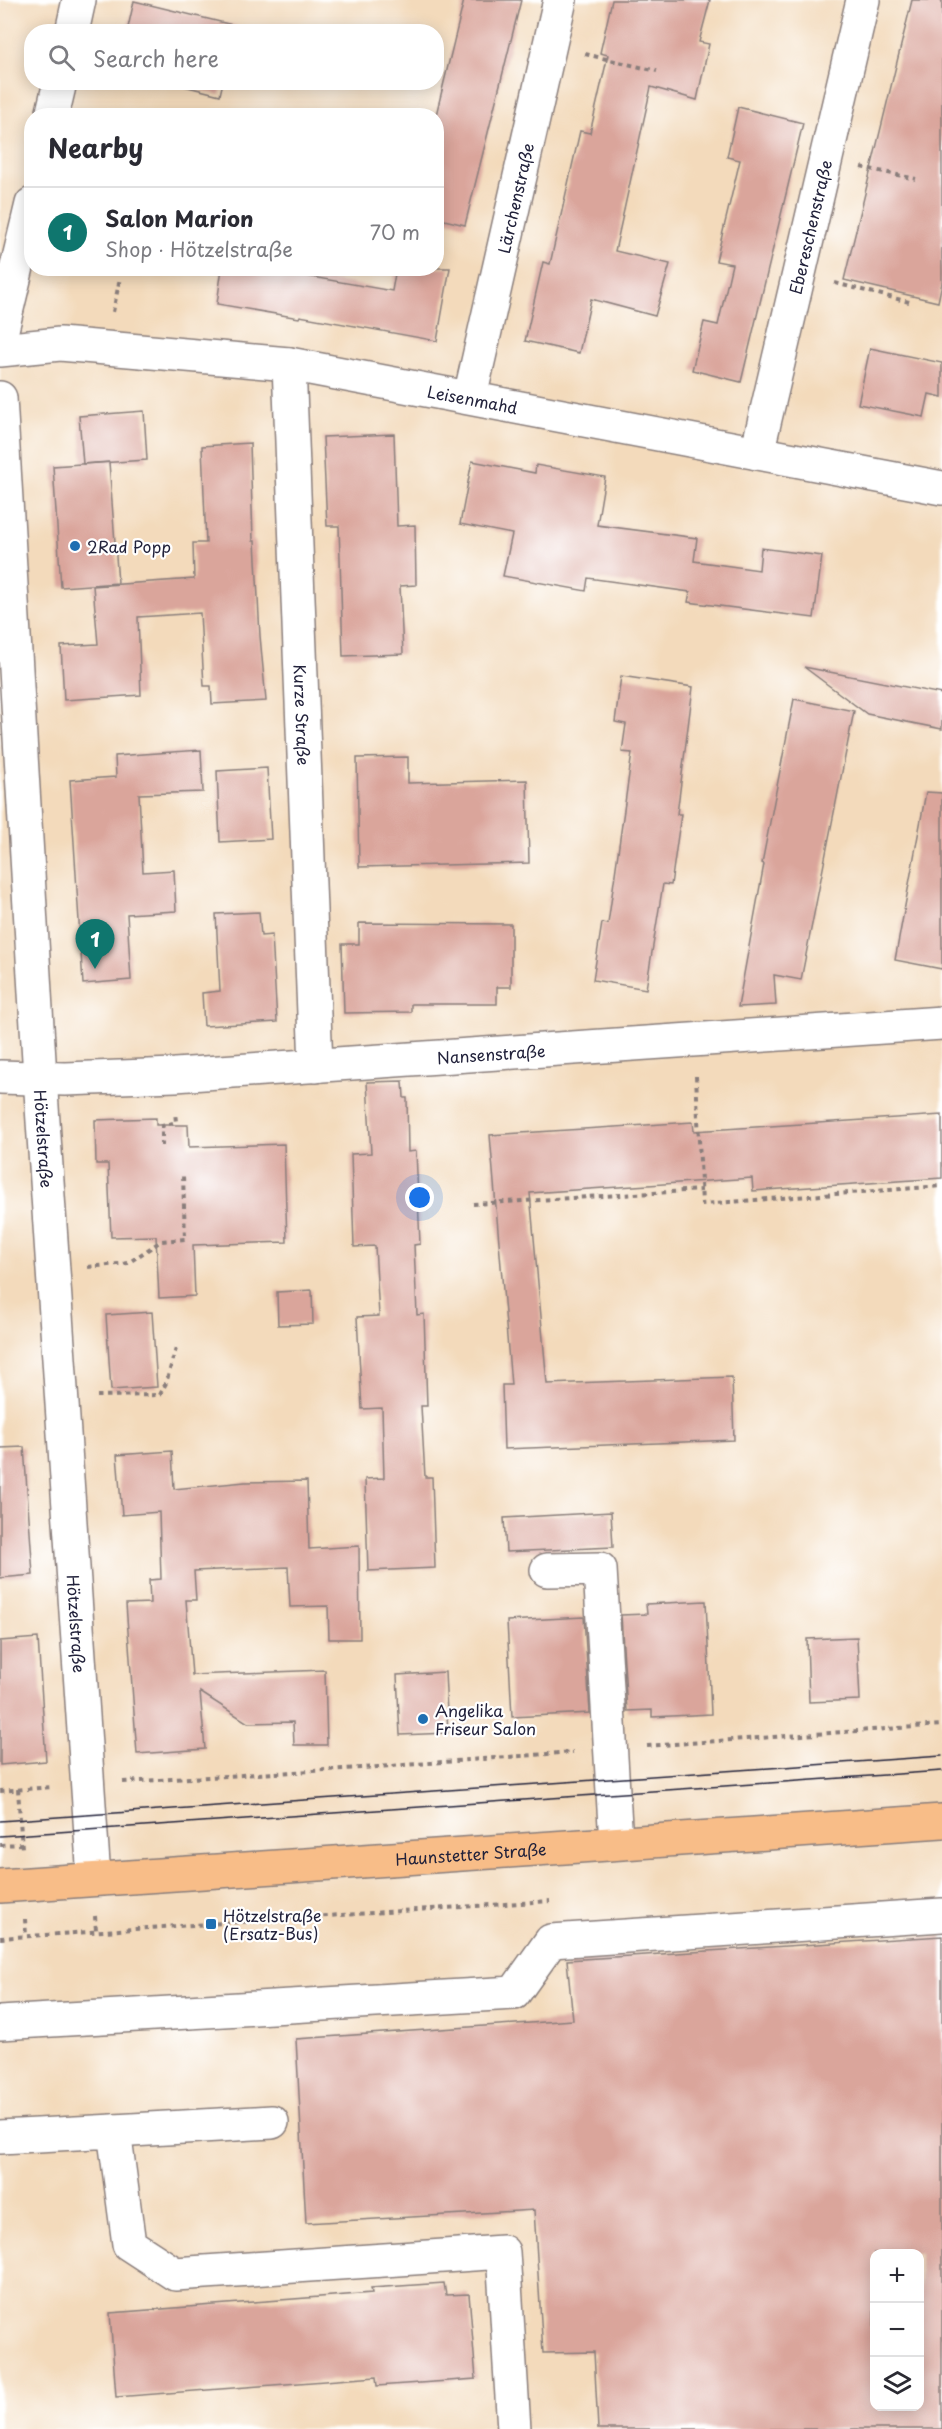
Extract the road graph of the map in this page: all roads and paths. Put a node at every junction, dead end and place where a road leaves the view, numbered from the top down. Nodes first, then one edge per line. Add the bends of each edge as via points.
1 (79, 0) edge
2 (560, 0) edge
3 (863, 0) edge
4 (74, 24) edge
5 (549, 45) junction
6 (657, 71) dead end
7 (58, 90) edge
8 (54, 108) edge
9 (825, 159) junction
10 (916, 179) dead end
11 (24, 238) edge
12 (799, 274) junction
13 (913, 303) dead end
14 (0, 338) edge
15 (0, 350) edge
16 (289, 364) junction
17 (470, 397) junction
18 (0, 398) edge
19 (757, 453) junction
20 (942, 488) edge
21 (942, 1023) edge
22 (694, 1040) junction
23 (316, 1066) junction
24 (0, 1077) edge
25 (40, 1077) junction
26 (183, 1175) dead end
27 (942, 1186) edge
28 (702, 1190) junction
29 (473, 1204) dead end
30 (53, 1271) junction
31 (177, 1345) dead end
32 (62, 1397) junction
33 (547, 1570) dead end
34 (942, 1725) edge
35 (611, 1749) junction
36 (88, 1784) junction
37 (0, 1791) edge
38 (942, 1821) edge
39 (616, 1843) junction
40 (22, 1844) dead end
41 (0, 1845) edge
42 (94, 1879) junction
43 (0, 1886) edge
44 (552, 1901) dead end
45 (942, 1915) edge
46 (0, 1938) edge
47 (0, 2023) edge
48 (272, 2122) dead end
49 (114, 2131) junction
50 (0, 2137) edge
51 (514, 2429) edge

1 - 4 street
2 - 5 street, Lärchenstraße
3 - 9 street, Ebereschenstraße
5 - 6 path
5 - 17 street, Lärchenstraße
7 - 8 street
9 - 10 path
9 - 12 street, Ebereschenstraße
11 - 14 street
12 - 13 path
12 - 19 street, Ebereschenstraße
15 - 16 street, Leisenmahd via 60,344
16 - 17 street, Leisenmahd
16 - 23 street, Kurze Straße
17 - 19 street, Leisenmahd
18 - 25 street, Hötzelstraße
19 - 20 street, Leisenmahd
21 - 22 street, Nansenstraße
22 - 23 street, Nansenstraße
22 - 28 path
23 - 25 street, Nansenstraße via 175,1076
24 - 25 street, Nansenstraße
25 - 30 street, Hötzelstraße
26 - 30 path via 185,1239 161,1241 128,1263
27 - 28 path via 702,1204
28 - 29 path
30 - 32 street, Hötzelstraße
31 - 32 path via 160,1395
32 - 36 street, Hötzelstraße
33 - 35 street via 600,1569
34 - 35 path
35 - 36 path
35 - 39 street
36 - 37 path
36 - 42 street, Hötzelstraße
38 - 39 main road, Haunstetter Straße
39 - 42 main road, Haunstetter Straße
40 - 41 path
42 - 43 main road, Haunstetter Straße
44 - 46 path
45 - 47 street via 551,1941 514,1993
48 - 49 street
49 - 50 street
49 - 51 street via 129,2244 175,2274 503,2252

